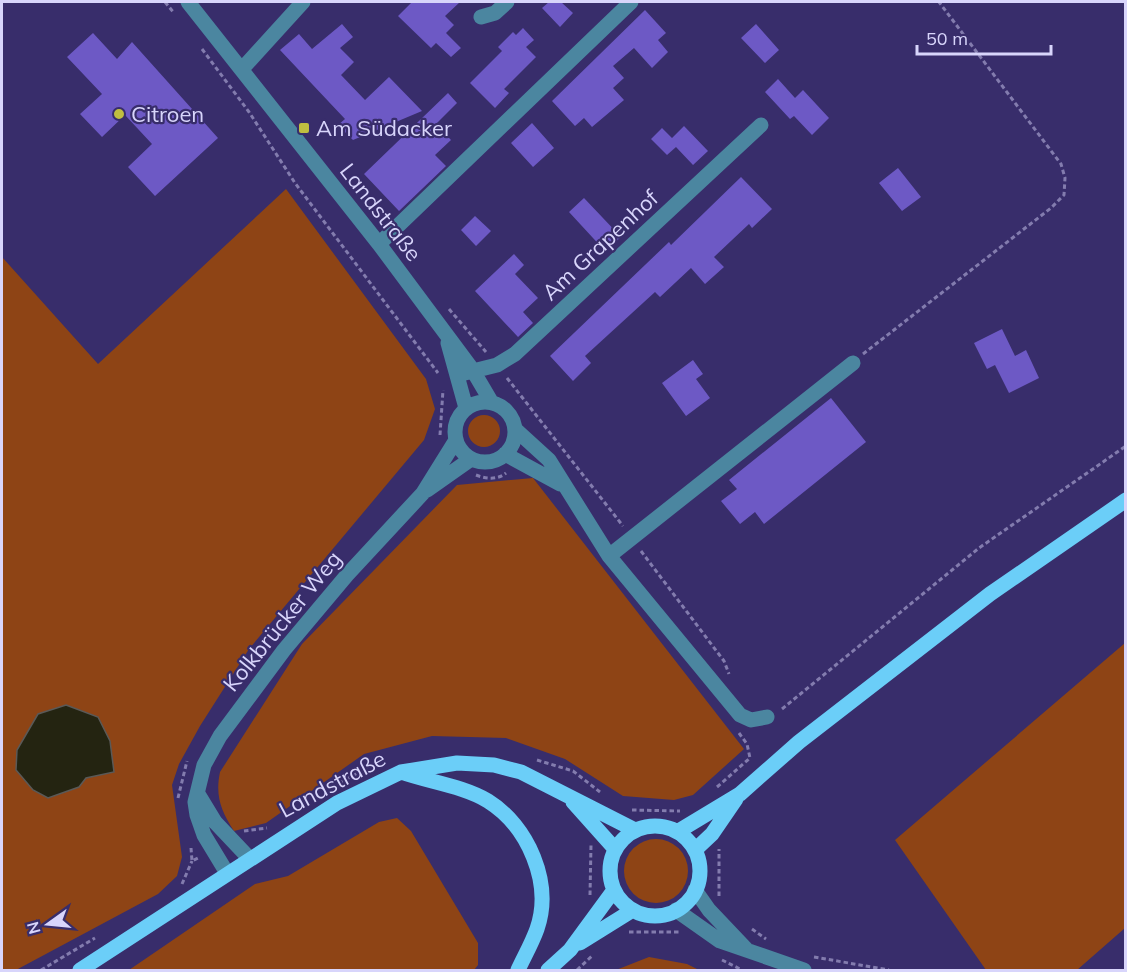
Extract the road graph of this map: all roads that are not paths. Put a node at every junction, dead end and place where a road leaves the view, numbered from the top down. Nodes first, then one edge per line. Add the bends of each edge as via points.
1 (188, 2) edge
2 (303, 2) edge
3 (507, 2) edge
4 (631, 2) edge
5 (481, 17) dead end
6 (242, 69) junction
7 (761, 125) dead end
8 (379, 244) junction
9 (446, 337) junction
10 (853, 363) road end
11 (472, 369) junction
12 (457, 375) junction
13 (492, 403) junction
14 (466, 408) junction
15 (515, 429) junction
16 (456, 440) junction
17 (505, 454) junction
18 (471, 459) junction
19 (563, 485) junction
20 (423, 493) junction
21 (1125, 500) edge
22 (609, 556) junction
23 (767, 717) road end
24 (401, 772) junction
25 (197, 791) junction
26 (740, 794) junction
27 (570, 797) junction
28 (635, 830) junction
29 (677, 832) junction
30 (615, 849) junction
31 (695, 850) junction
32 (249, 858) junction
33 (227, 873) junction
34 (614, 890) junction
35 (695, 890) junction
36 (633, 910) junction
37 (676, 910) junction
38 (570, 950) junction
39 (748, 951) junction
40 (807, 963) edge
41 (80, 970) edge
42 (518, 970) edge
43 (548, 970) edge

1 - 6 street, Landstraße
2 - 6 street
3 - 5 street via 495,13
4 - 8 street
6 - 8 street, Landstraße
7 - 11 street, Am Grapenhof via 515,354 497,365
8 - 9 street, Landstraße
9 - 11 street, Landstraße
9 - 12 street, Landstraße
10 - 22 street
11 - 12 street, Am Grapenhof
11 - 13 street, Landstraße
12 - 14 street, Landstraße
13 - 14 street
13 - 15 street via 508,412
14 - 16 street via 456,422
15 - 17 street
15 - 19 street via 549,460
16 - 18 street
16 - 20 street, Kolkbrücker Weg
17 - 18 street via 489,462
17 - 19 street
18 - 20 street, Kolkbrücker Weg
19 - 22 street
20 - 25 street, Kolkbrücker Weg via 284,650 220,735 204,765
21 - 26 main road via 990,594 799,742
22 - 23 street via 740,714 751,720
24 - 27 main road, Landstraße via 457,763 494,765 521,772
24 - 32 main road, Landstraße via 337,803
24 - 42 main road via 457,787 488,801 528,844 539,875 542,902 538,928
25 - 32 street via 204,807
25 - 33 street, Kolkbrücker Weg via 197,814 204,835
26 - 29 main road
26 - 31 main road via 712,834
27 - 28 main road, Landstraße
27 - 30 main road, Landstraße
28 - 29 main road via 662,826
28 - 30 main road
29 - 31 main road
30 - 34 main road via 610,869
31 - 35 main road via 699,876
32 - 33 main road, Landstraße
33 - 41 main road, Landstraße
34 - 36 main road
34 - 38 main road
35 - 37 main road via 688,902
35 - 39 street
36 - 37 main road via 647,915
36 - 38 main road
37 - 39 street via 720,941
38 - 43 main road
39 - 40 street

